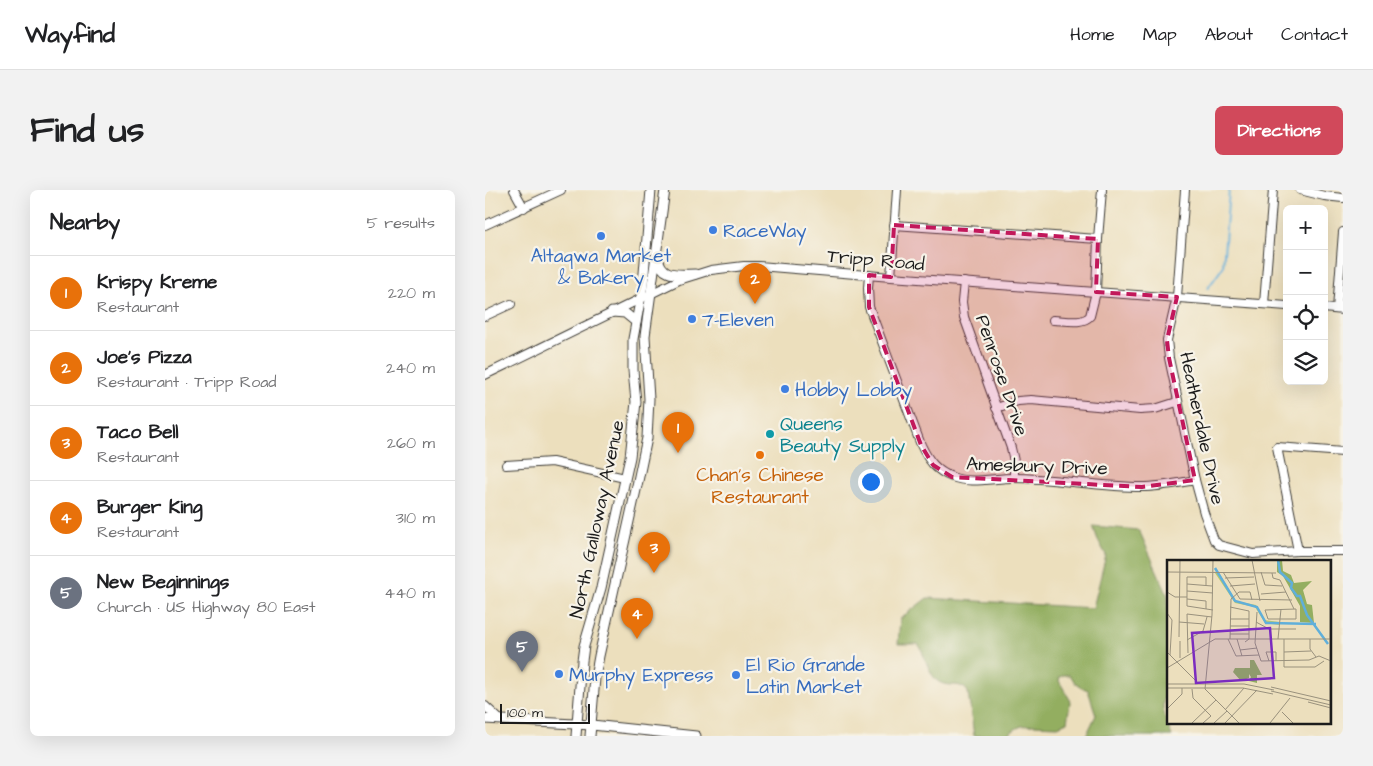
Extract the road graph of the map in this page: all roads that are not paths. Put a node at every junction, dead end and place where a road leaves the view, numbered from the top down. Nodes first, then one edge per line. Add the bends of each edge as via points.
1 (514, 190) edge
2 (561, 190) edge
3 (651, 190) edge
4 (665, 190) edge
5 (897, 190) edge
6 (1102, 190) edge
7 (1185, 190) edge
8 (1273, 190) edge
9 (1301, 190) edge
10 (1343, 198) edge
11 (524, 208) junction
12 (894, 225) junction
13 (485, 226) edge
14 (1343, 232) edge
15 (1098, 239) junction
16 (657, 251) junction
17 (695, 274) junction
18 (869, 275) junction
19 (891, 277) junction
20 (964, 282) junction
21 (1096, 292) junction
22 (652, 293) junction
23 (1177, 297) junction
24 (641, 298) junction
25 (511, 304) dead end
26 (1264, 304) junction
27 (1283, 306) edge
28 (1340, 310) edge
29 (612, 312) junction
30 (485, 316) edge
31 (1053, 320) dead end
32 (636, 322) junction
33 (485, 375) edge
34 (1177, 402) junction
35 (996, 408) junction
36 (1343, 452) edge
37 (505, 465) dead end
38 (625, 478) junction
39 (1014, 478) junction
40 (1195, 480) junction
41 (638, 481) junction
42 (622, 494) junction
43 (635, 496) junction
44 (1299, 551) junction
45 (1343, 551) edge
46 (601, 588) junction
47 (613, 591) junction
48 (485, 706) edge
49 (485, 719) edge
50 (499, 719) junction
51 (577, 724) junction
52 (592, 725) junction
53 (576, 736) edge
54 (591, 736) edge
55 (696, 736) edge

1 - 11 street
2 - 11 street
3 - 24 main road, North Galloway Avenue
4 - 16 main road, North Galloway Avenue
5 - 12 street
6 - 15 street
7 - 23 street, Heatherdale Drive
8 - 26 street
9 - 10 street
11 - 13 street
12 - 15 street
12 - 19 street
14 - 28 street
15 - 21 street
16 - 17 main road via 659,262 667,272
16 - 22 main road, North Galloway Avenue
17 - 18 street, Tripp Road via 744,266
17 - 22 street, Tripp Road
18 - 19 street, Tripp Road
18 - 39 street, Amesbury Drive via 869,307 921,445 933,465 952,477 965,480
19 - 20 street, Tripp Road
20 - 21 street, Tripp Road
20 - 35 street, Penrose Drive via 964,318
21 - 23 street, Tripp Road
21 - 31 street via 1088,318 1080,321
22 - 24 street, Tripp Road
22 - 41 main road, North Galloway Avenue via 645,336 649,419
23 - 26 street, Tripp Road
23 - 34 street, Heatherdale Drive via 1167,340
24 - 29 street, Tripp Road
24 - 32 main road, North Galloway Avenue
25 - 30 street
26 - 27 street, Tripp Road
29 - 32 main road via 625,313
29 - 33 street, Tripp Road
32 - 38 main road, North Galloway Avenue via 633,339 635,417
34 - 35 street via 1140,410 1031,400
34 - 40 street, Heatherdale Drive
35 - 39 street, Penrose Drive via 1011,448
36 - 44 street via 1277,447
37 - 38 street via 553,462
38 - 41 main road
38 - 42 main road, North Galloway Avenue
39 - 40 street, Amesbury Drive via 1142,487
40 - 44 street, Heatherdale Drive via 1211,532 1219,545 1253,554
41 - 43 main road, North Galloway Avenue
42 - 43 main road
42 - 46 main road, North Galloway Avenue
43 - 47 main road, North Galloway Avenue
44 - 45 street, Heatherdale Drive
46 - 47 main road
46 - 51 main road, North Galloway Avenue via 582,661
47 - 52 main road, North Galloway Avenue via 597,666
48 - 50 street
49 - 50 main road
50 - 51 main road
51 - 52 main road
51 - 53 main road, North Galloway Avenue
52 - 54 main road, North Galloway Avenue
52 - 55 main road

